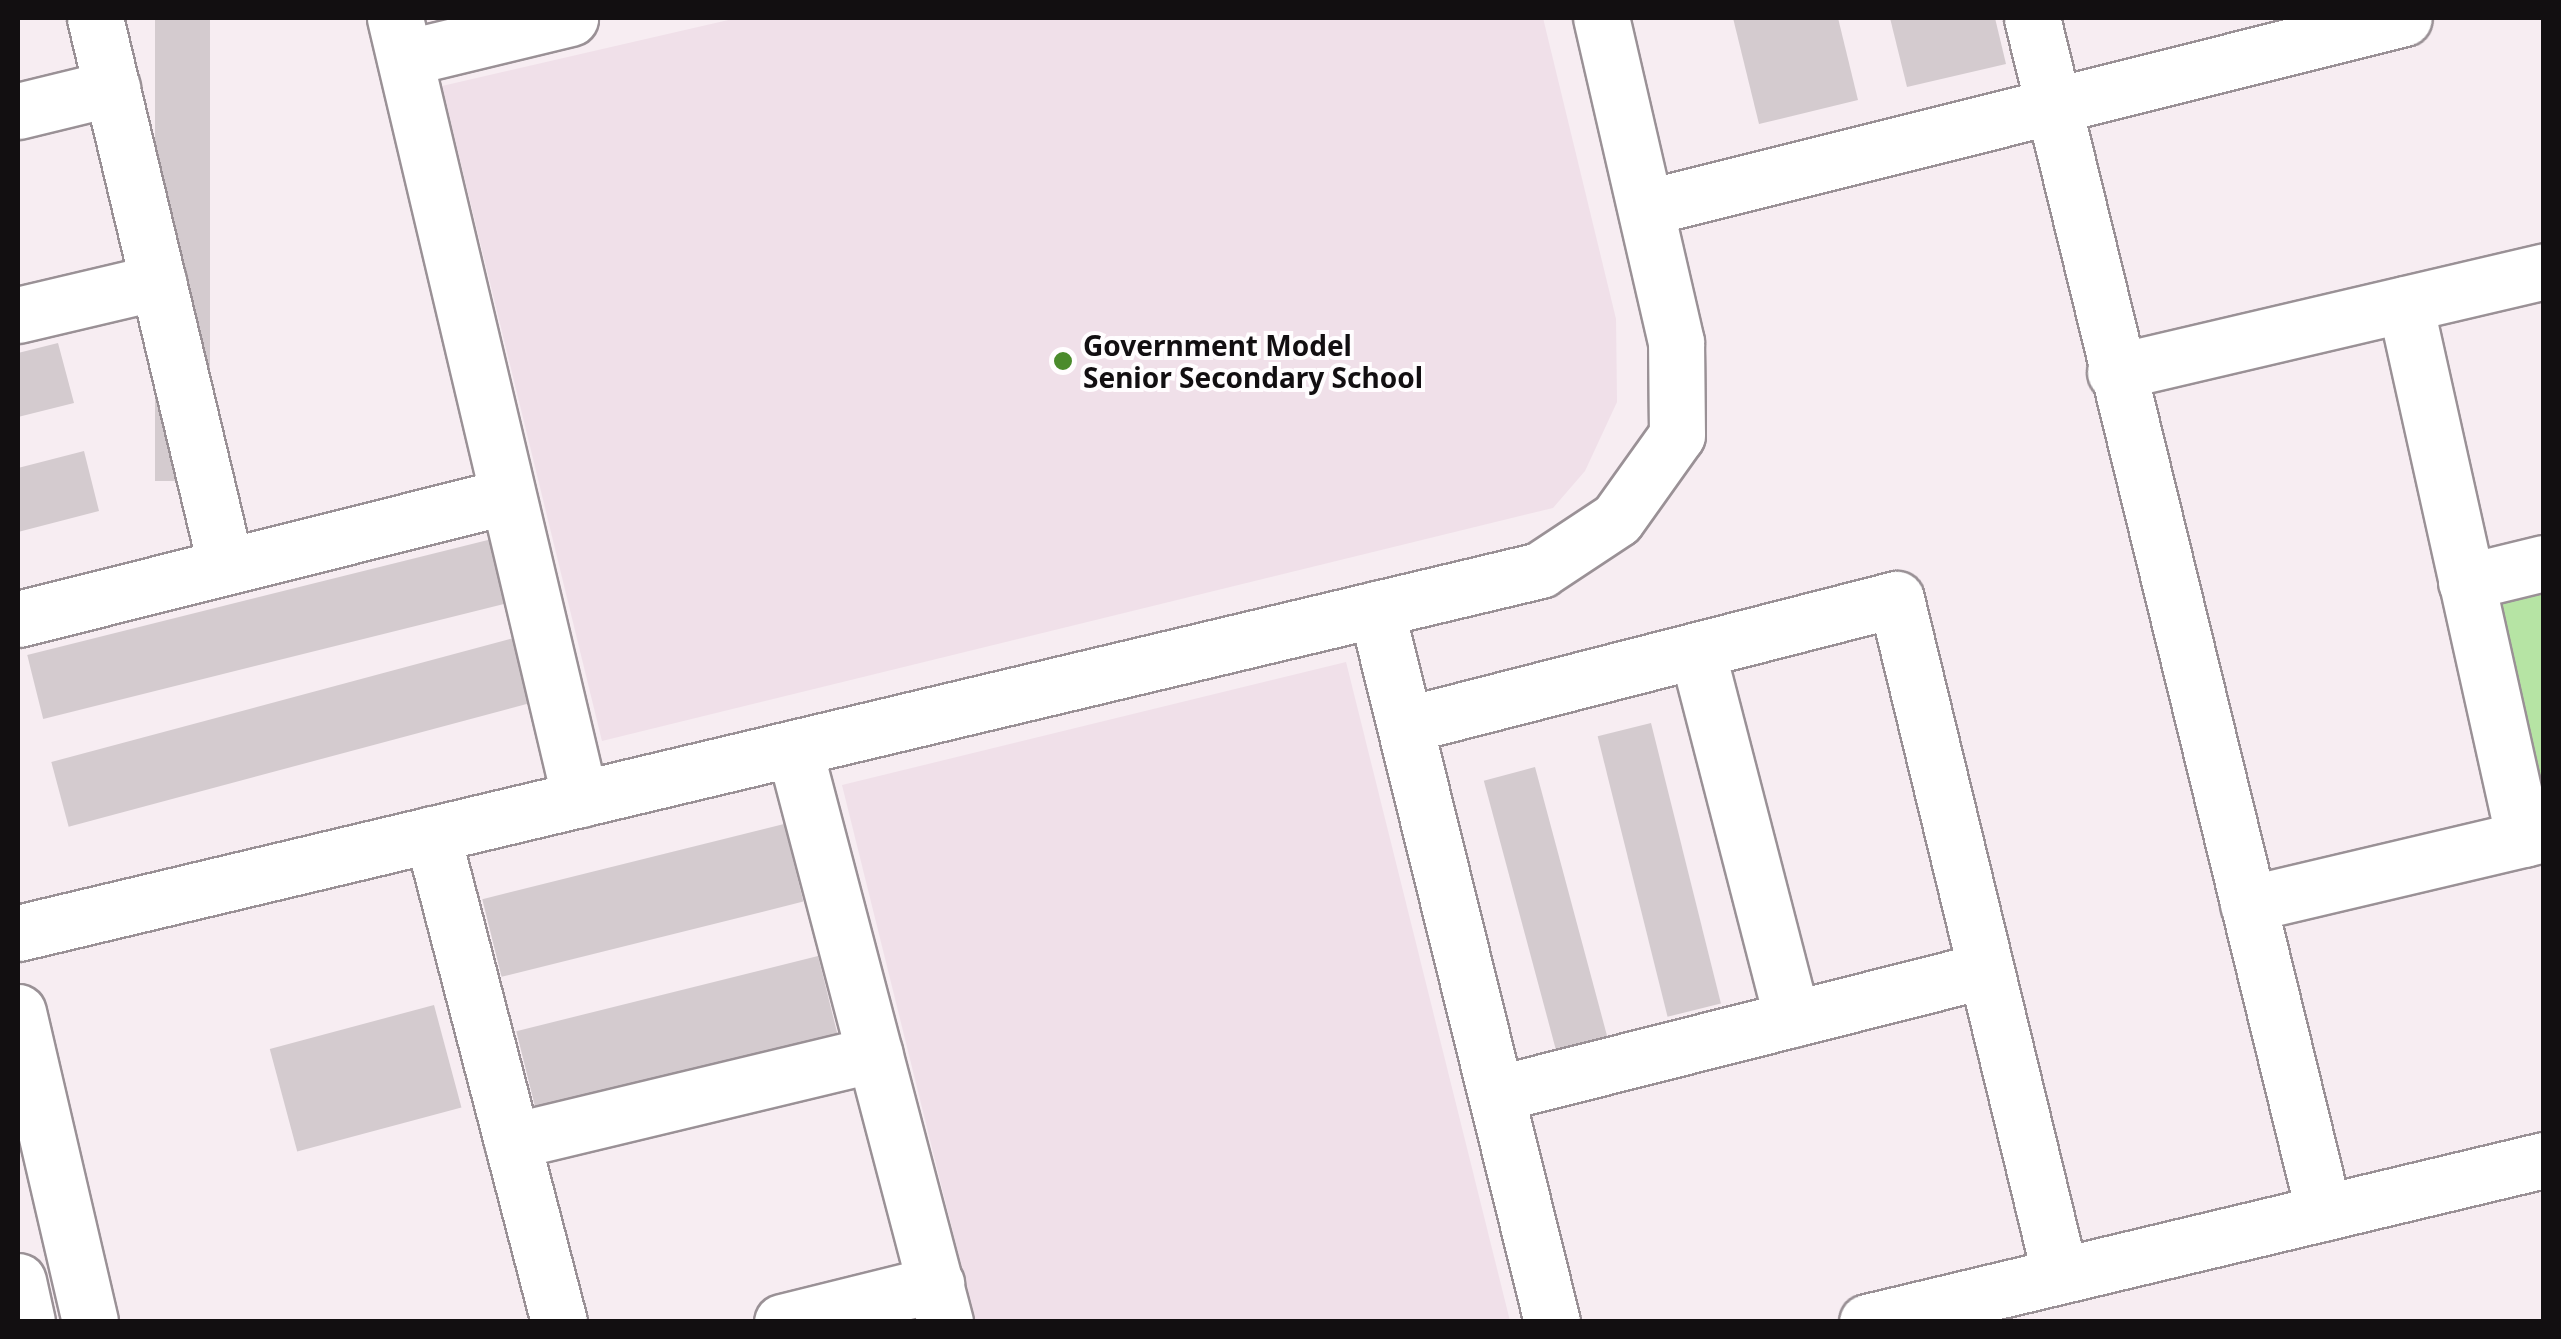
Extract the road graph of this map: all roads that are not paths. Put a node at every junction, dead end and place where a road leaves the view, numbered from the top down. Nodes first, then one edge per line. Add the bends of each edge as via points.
1 (95, 18) edge
2 (570, 18) edge
3 (1601, 18) edge
4 (2032, 18) edge
5 (2404, 18) edge
6 (400, 38) edge
7 (112, 88) junction
8 (2055, 105) junction
9 (18, 112) edge
10 (1649, 207) junction
11 (2544, 271) edge
12 (158, 282) junction
13 (2405, 304) junction
14 (18, 314) edge
15 (2115, 372) junction
16 (508, 496) junction
17 (2544, 563) edge
18 (226, 567) junction
19 (2466, 582) junction
20 (1376, 609) junction
21 (18, 619) edge
22 (1697, 650) junction
23 (1405, 725) junction
24 (794, 748) junction
25 (580, 799) junction
26 (432, 834) junction
27 (2534, 836) edge
28 (2248, 904) junction
29 (18, 933) edge
30 (1986, 970) junction
31 (18, 1012) edge
32 (1792, 1019) junction
33 (875, 1054) junction
34 (1496, 1094) junction
35 (512, 1141) junction
36 (2544, 1160) edge
37 (2324, 1213) junction
38 (2060, 1276) junction
39 (18, 1281) edge
40 (940, 1303) edge
41 (1982, 1308) edge
42 (27, 1322) edge
43 (90, 1322) edge
44 (559, 1322) edge
45 (782, 1322) edge
46 (1552, 1322) edge
47 (1867, 1322) edge

1 - 7 street
2 - 6 street
3 - 10 street
4 - 8 street
5 - 8 street
6 - 16 street
7 - 9 street
7 - 12 street
8 - 10 street
8 - 15 street
10 - 20 street via 1676,342 1677,435 1617,519 1540,570
11 - 13 street
12 - 14 street
12 - 18 street
13 - 15 street
13 - 19 street
15 - 28 street
16 - 18 street
16 - 25 street
17 - 19 street
18 - 21 street
19 - 27 street
20 - 23 street
20 - 24 street
22 - 23 street
22 - 30 street via 1896,599
22 - 32 street
23 - 34 street
24 - 25 street
24 - 33 street
25 - 26 street
26 - 29 street
26 - 35 street
27 - 28 street
28 - 37 street
30 - 32 street
30 - 38 street
31 - 43 street
32 - 34 street
33 - 35 street
33 - 40 street
34 - 46 street
35 - 44 street
36 - 37 street
37 - 38 street
38 - 41 street
39 - 42 street
40 - 45 street
41 - 47 street

